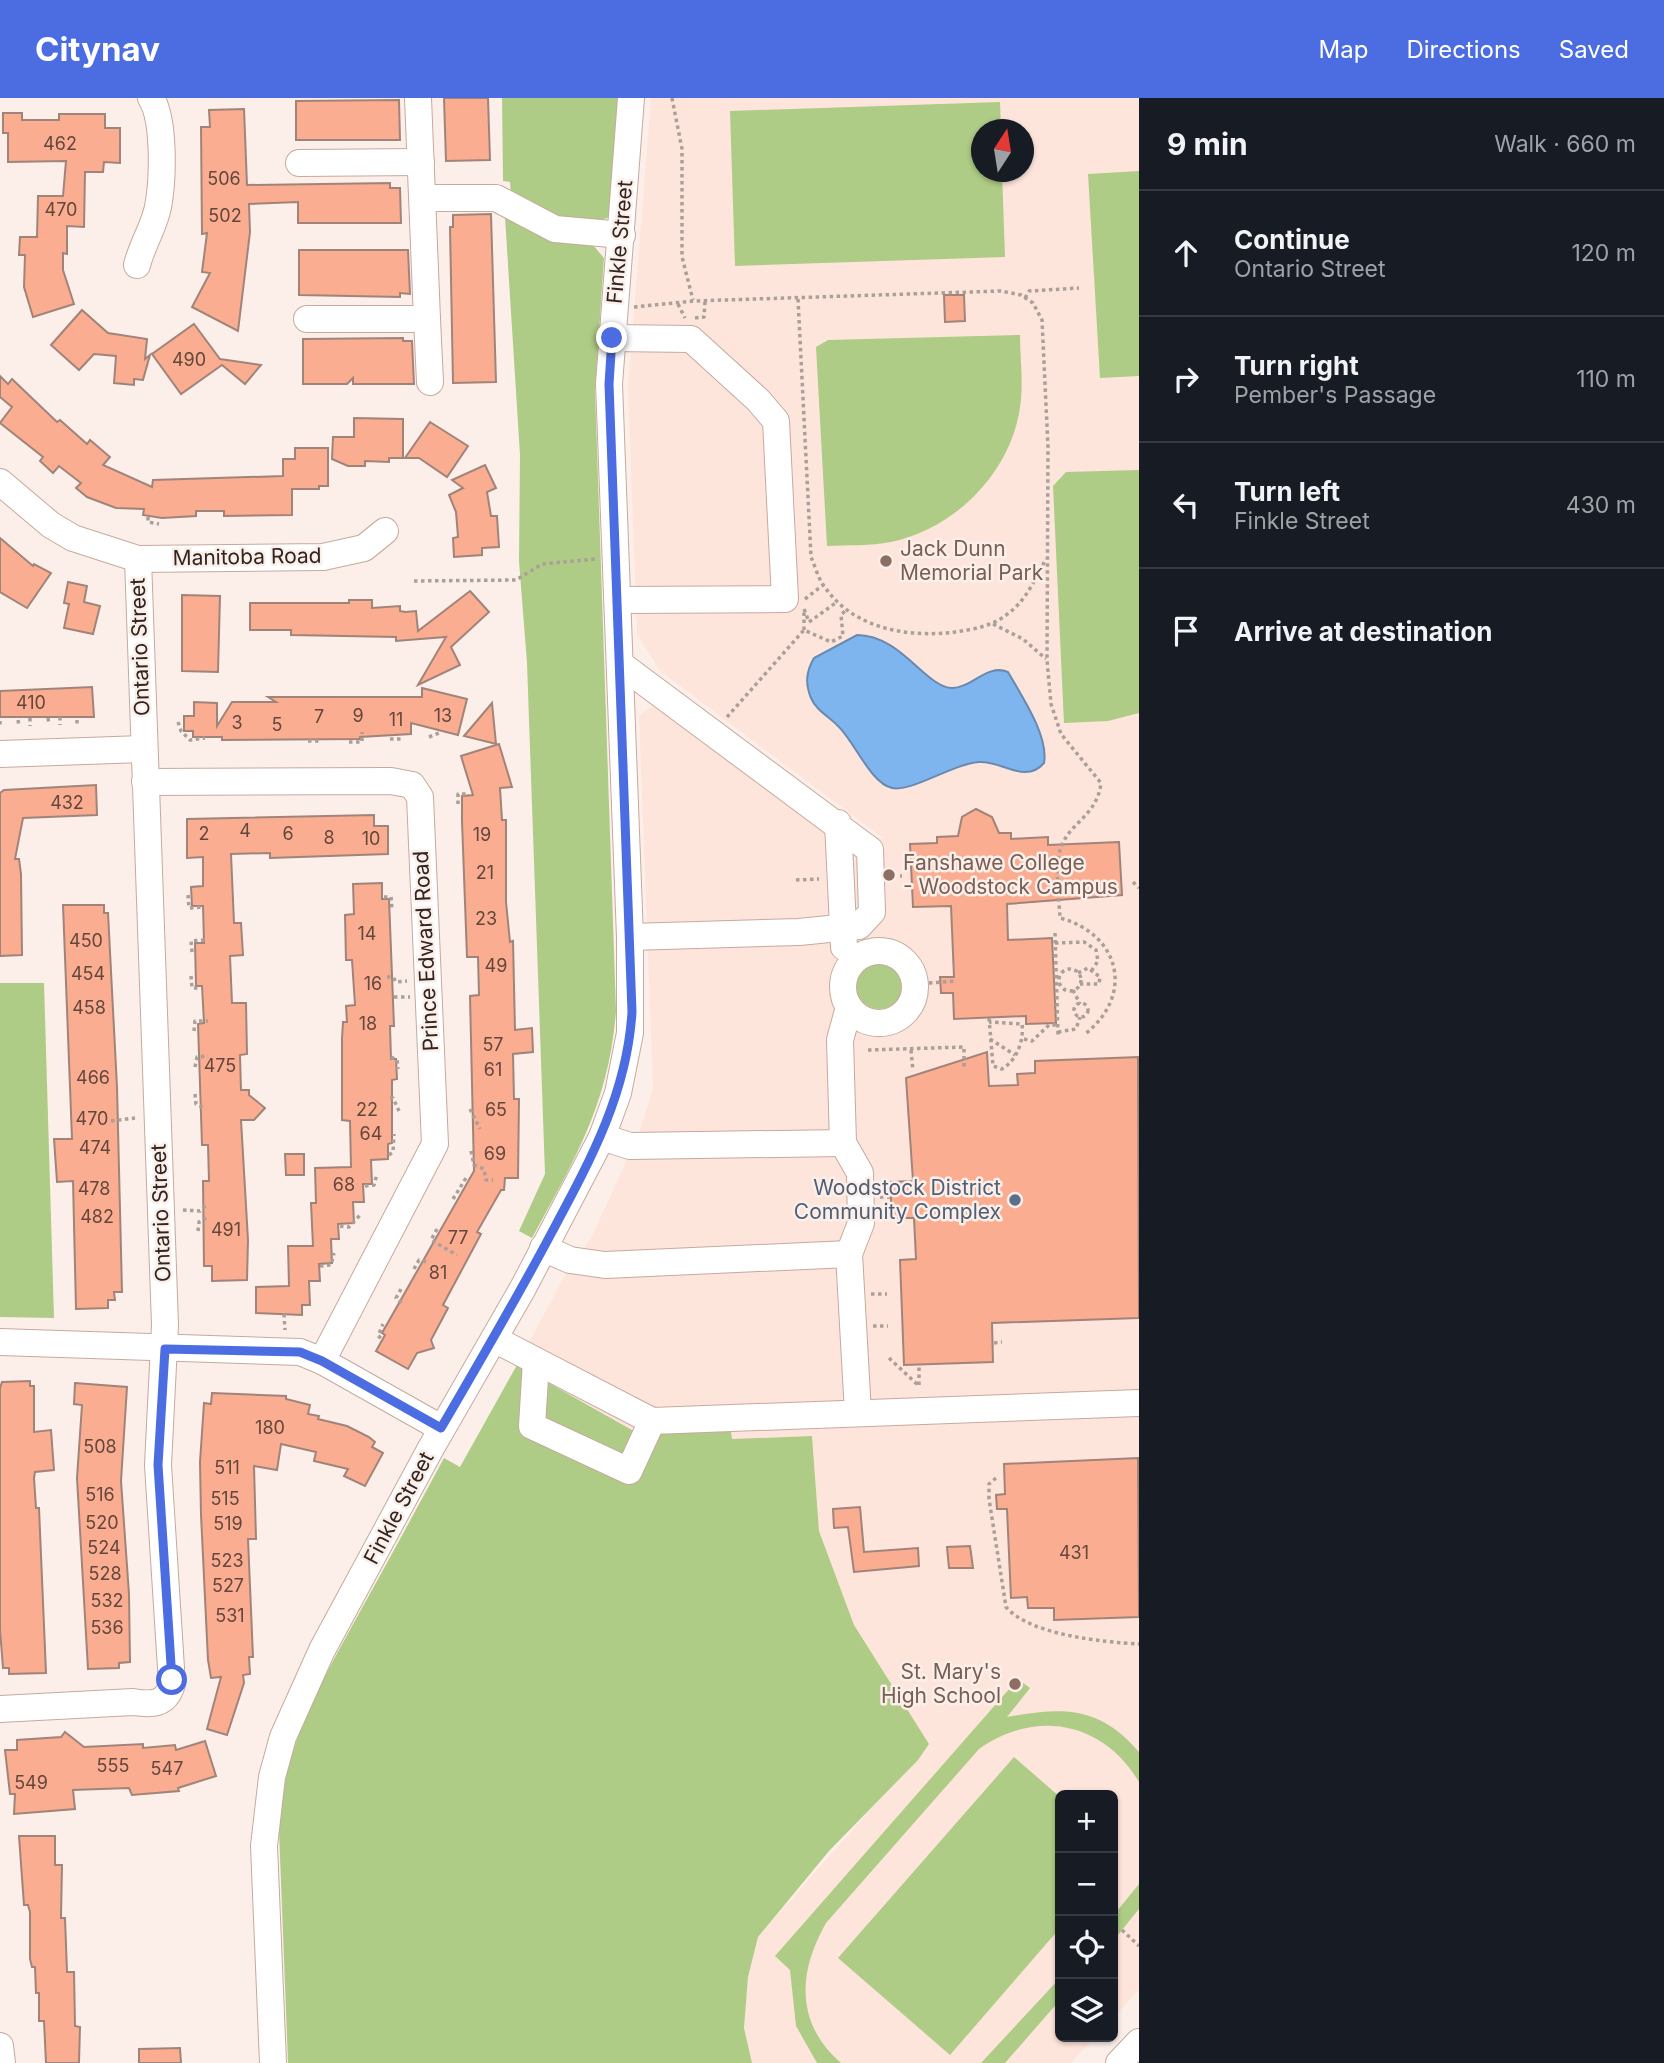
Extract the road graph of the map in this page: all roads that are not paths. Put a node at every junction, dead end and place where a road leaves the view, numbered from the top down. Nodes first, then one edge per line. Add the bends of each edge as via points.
1 (418, 98) edge
2 (631, 98) edge
3 (159, 100) edge
4 (421, 162) junction
5 (299, 163) dead end
6 (424, 198) junction
7 (622, 235) junction
8 (137, 265) dead end
9 (307, 319) dead end
10 (427, 319) junction
11 (612, 338) junction
12 (430, 382) dead end
13 (0, 482) edge
14 (385, 531) dead end
15 (138, 559) junction
16 (618, 600) junction
17 (620, 664) junction
18 (143, 749) junction
19 (0, 754) edge
20 (145, 782) junction
21 (843, 929) junction
22 (630, 937) junction
23 (845, 974) junction
24 (849, 1007) junction
25 (602, 1137) junction
26 (843, 1143) junction
27 (543, 1248) junction
28 (849, 1254) junction
29 (494, 1339) junction
30 (0, 1342) edge
31 (165, 1349) junction
32 (322, 1361) junction
33 (536, 1361) junction
34 (1139, 1403) edge
35 (858, 1413) junction
36 (652, 1421) junction
37 (441, 1428) junction
38 (0, 1709) edge
39 (1139, 2042) edge
40 (0, 2046) edge
41 (2, 2063) edge
42 (273, 2063) edge
43 (1119, 2063) edge

1 - 4 street
2 - 7 street, Finkle Street
3 - 8 street via 158,208
4 - 5 street
4 - 6 street
6 - 7 street via 496,198 555,229
6 - 10 street
7 - 11 street, Finkle Street
9 - 10 street
10 - 12 street
11 - 16 street, Finkle Street via 609,384
11 - 16 street via 691,339 776,421 785,599
13 - 15 street, Manitoba Road via 73,538
14 - 15 street, Manitoba Road via 363,548 323,557
15 - 18 street, Ontario Street
16 - 17 street, Finkle Street
17 - 21 street via 870,850 872,912 864,924
17 - 22 street, Finkle Street
18 - 19 street
18 - 20 street, Ontario Street
20 - 31 street, Ontario Street
20 - 32 street, Prince Edward Road via 391,781 412,785 420,797 435,1144
21 - 22 street
21 - 23 street
22 - 25 street, Finkle Street via 631,1033 618,1093
23 - 24 street via 843,992
23 - 24 street via 861,956 884,952 905,962 915,984 909,1007 891,1021 867,1021
24 - 26 street via 840,1040
25 - 26 street via 631,1146
25 - 27 street, Finkle Street
26 - 28 street via 860,1173 861,1223
27 - 28 street via 570,1260 605,1265
27 - 29 street, Finkle Street
28 - 35 street
29 - 33 street
29 - 37 street, Finkle Street
30 - 31 street
31 - 32 street via 292,1351
31 - 38 street, Ontario Street via 158,1465 172,1680 169,1692 152,1705
32 - 37 street
33 - 36 street
33 - 36 street via 532,1426 629,1471
34 - 35 street
35 - 36 street
37 - 42 street, Finkle Street via 305,1682 277,1758 264,1846
39 - 43 street
40 - 41 street

